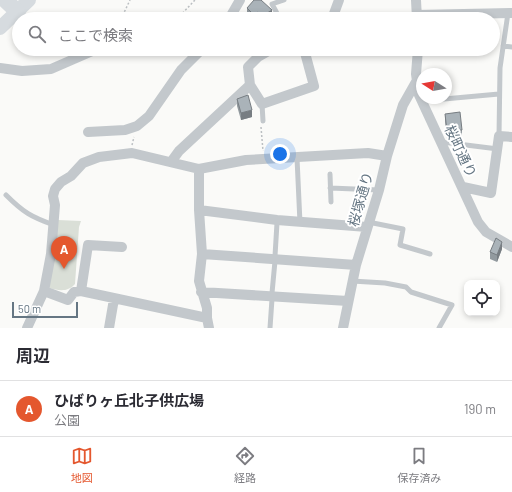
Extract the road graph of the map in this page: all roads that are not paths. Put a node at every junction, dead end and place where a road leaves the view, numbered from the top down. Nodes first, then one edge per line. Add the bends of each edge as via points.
1 (5, 0) edge
2 (29, 0) edge
3 (240, 0) edge
4 (284, 0) edge
5 (339, 0) edge
6 (416, 0) edge
7 (18, 12) joint
8 (233, 12) edge
9 (276, 12) edge
10 (335, 12) edge
11 (417, 12) edge
12 (500, 13) edge
13 (510, 13) edge
14 (12, 17) edge
15 (0, 28) edge
16 (503, 46) junction
17 (512, 46) edge
18 (81, 56) edge
19 (195, 56) edge
20 (260, 56) edge
21 (306, 56) edge
22 (418, 56) edge
23 (0, 68) edge
24 (417, 68) edge
25 (416, 82) edge
26 (250, 85) junction
27 (499, 94) junction
28 (452, 98) edge
29 (262, 104) junction
30 (423, 104) edge
31 (262, 122) road end
32 (88, 132) dead end
33 (499, 136) junction
34 (512, 138) edge
35 (442, 142) junction
36 (498, 149) junction
37 (387, 156) junction
38 (297, 158) junction
39 (171, 162) junction
40 (200, 169) junction
41 (330, 174) dead end
42 (463, 187) junction
43 (330, 188) junction
44 (379, 190) junction
45 (6, 195) dead end
46 (331, 202) dead end
47 (199, 210) junction
48 (277, 221) junction
49 (300, 223) junction
50 (54, 225) junction
51 (368, 225) junction
52 (123, 247) dead end
53 (512, 248) edge
54 (202, 254) junction
55 (430, 254) dead end
56 (275, 259) junction
57 (356, 265) junction
58 (352, 281) junction
59 (44, 291) junction
60 (82, 291) junction
61 (201, 292) junction
62 (272, 296) junction
63 (114, 299) junction
64 (348, 301) junction
65 (208, 323) edge
66 (27, 328) edge
67 (109, 328) edge
68 (270, 328) edge
69 (343, 328) edge
70 (439, 328) edge

1 - 7 highway
2 - 7 main road
3 - 8 street
4 - 9 lane via 272,4
5 - 10 street
6 - 11 street
12 - 13 street
13 - 16 lane
14 - 15 main road
16 - 17 lane
16 - 27 lane
18 - 23 street via 51,69 22,71
19 - 32 street via 181,70 149,116 137,126 125,130
20 - 26 street via 248,67
21 - 29 street via 314,86
22 - 24 street, 桜町通り
25 - 37 street, 桜塚通り via 403,105
26 - 29 street
26 - 39 street via 179,151
27 - 28 lane
27 - 33 lane
29 - 31 lane
30 - 35 street, 桜町通り
33 - 34 street
33 - 36 street
35 - 36 lane
35 - 42 street, 桜町通り
36 - 42 street via 491,193
37 - 38 street via 368,153
37 - 44 street, 桜塚通り
38 - 40 street via 246,160
38 - 49 lane
39 - 40 street
39 - 50 street via 132,153 99,157 83,163 55,189
40 - 47 street
41 - 43 lane
42 - 53 street, 桜町通り via 478,222 486,232
43 - 44 lane
43 - 46 lane
44 - 51 street, 桜塚通り
45 - 50 lane via 33,218
47 - 48 street
47 - 54 street
48 - 49 street
48 - 56 lane
49 - 51 street
50 - 59 street via 52,254
51 - 55 lane via 403,229 400,245
51 - 57 street, 桜塚通り
52 - 60 street via 88,245
54 - 56 street
54 - 61 street via 199,282
56 - 57 street
56 - 62 lane
57 - 58 street, 桜塚通り
58 - 64 street, 桜塚通り
58 - 70 lane via 406,287 411,292 452,306
59 - 60 street via 68,300 74,292
59 - 66 street
60 - 63 street
61 - 62 street
61 - 65 street via 207,308
62 - 64 street
62 - 68 lane
63 - 65 street
63 - 67 street
64 - 69 street, 桜塚通り

